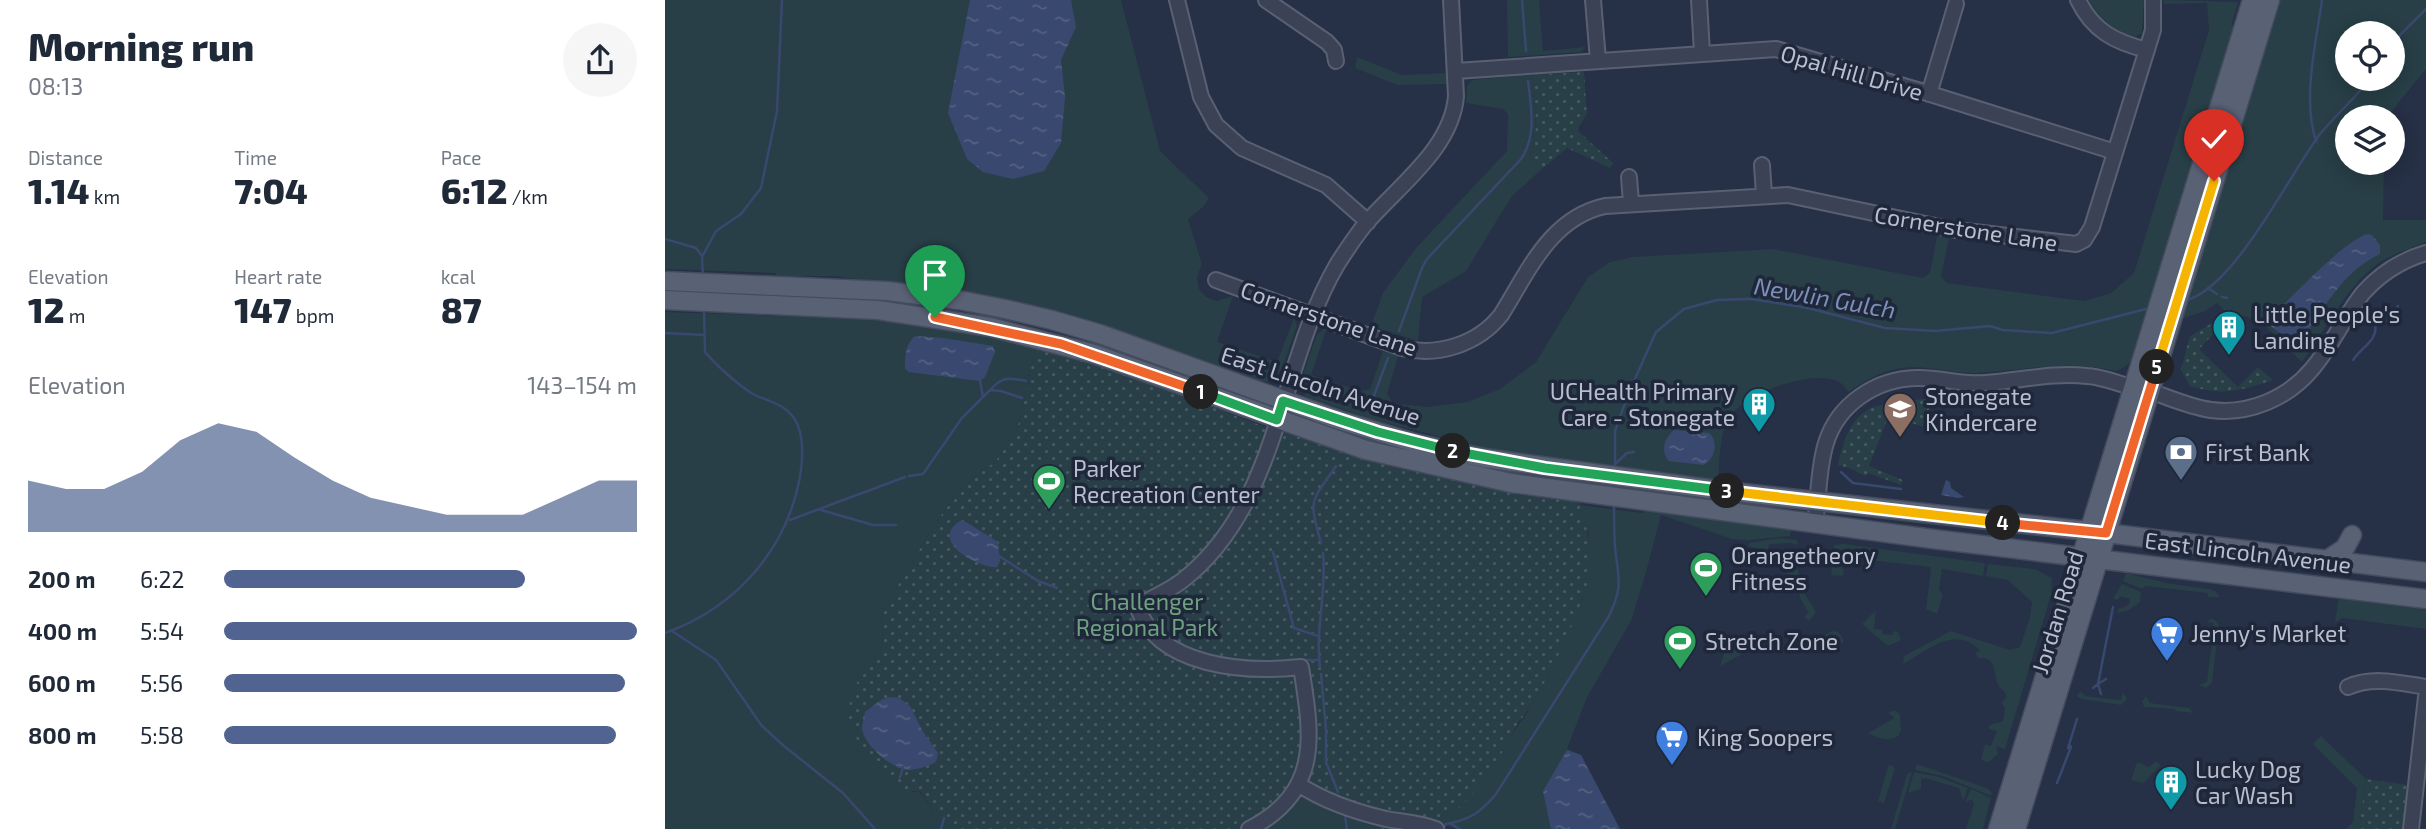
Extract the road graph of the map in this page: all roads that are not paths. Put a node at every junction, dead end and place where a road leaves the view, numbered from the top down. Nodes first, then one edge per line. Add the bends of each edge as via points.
1 (1266, 0) edge
2 (1451, 0) edge
3 (1593, 0) edge
4 (1699, 0) edge
5 (2078, 0) edge
6 (2153, 0) edge
7 (2252, 0) edge
8 (2270, 0) edge
9 (1180, 1) edge
10 (1956, 4) dead end
11 (2147, 50) junction
12 (1702, 53) junction
13 (1598, 60) junction
14 (1336, 61) dead end
15 (1456, 71) junction
16 (1930, 94) junction
17 (2115, 152) junction
18 (1762, 165) dead end
19 (1629, 177) dead end
20 (1764, 195) junction
21 (1631, 203) junction
22 (1368, 222) junction
23 (2426, 253) edge
24 (1216, 280) dead end
25 (665, 281) edge
26 (665, 300) edge
27 (1313, 315) junction
28 (2141, 389) junction
29 (1283, 401) junction
30 (1277, 420) junction
31 (1818, 502) junction
32 (1815, 523) junction
33 (2097, 532) junction
34 (2090, 557) junction
35 (2327, 560) junction
36 (2369, 565) junction
37 (2426, 573) edge
38 (2321, 587) junction
39 (2426, 599) edge
40 (2348, 687) dead end
41 (2426, 687) edge
42 (2426, 697) edge
43 (1298, 784) junction
44 (1249, 829) edge
45 (1436, 829) edge
46 (1998, 829) edge
47 (2016, 829) edge
48 (2410, 829) edge

1 - 14 street via 1327,42
2 - 15 street
3 - 13 street
4 - 12 street
5 - 11 street via 2101,32
6 - 11 street, Cornerstone Lane via 2153,30
7 - 28 main road via 2143,359
8 - 28 main road, Jordan Road via 2168,329
9 - 22 street via 1201,97 1216,125 1242,148 1326,185
10 - 16 street
11 - 17 street, Cornerstone Lane
12 - 13 street, Opal Hill Drive
12 - 16 street, Opal Hill Drive via 1785,51
13 - 15 street, Opal Hill Drive
15 - 22 street via 1456,103 1445,133
16 - 17 street, Opal Hill Drive
17 - 20 street, Cornerstone Lane via 2090,232 2076,244 1960,231 1803,197
18 - 20 street
19 - 21 street
20 - 21 street, Cornerstone Lane
21 - 27 street, Cornerstone Lane via 1590,210 1560,228 1495,322 1462,344 1434,351 1409,349
22 - 27 street via 1332,274
23 - 28 street via 2374,282 2313,369 2275,399 2223,411
24 - 27 street, Cornerstone Lane
25 - 29 main road, East Lincoln Avenue via 844,288 959,300 1100,334
26 - 30 main road, East Lincoln Avenue via 878,310 1027,335
27 - 29 street
28 - 31 street via 2080,375 1974,384 1924,378 1886,383 1854,402 1831,430
28 - 33 main road, Jordan Road
29 - 30 street
29 - 31 main road, East Lincoln Avenue via 1415,443 1484,458
30 - 32 main road, East Lincoln Avenue via 1398,459 1511,483
30 - 43 street via 1249,495 1225,537 1183,580 1137,606 1152,632 1189,657 1222,665 1301,667 1310,743
31 - 32 street
31 - 33 main road, East Lincoln Avenue
32 - 34 main road, East Lincoln Avenue
33 - 34 main road, Jordan Road
33 - 35 main road, East Lincoln Avenue
34 - 38 main road, East Lincoln Avenue
34 - 46 main road, Jordan Road
34 - 47 main road, Jordan Road
35 - 36 main road, East Lincoln Avenue
35 - 36 main road via 2345,548 2352,535
36 - 37 main road, East Lincoln Avenue
37 - 38 main road via 2410,577 2351,571 2332,577
38 - 39 main road, East Lincoln Avenue
40 - 41 street via 2372,680
42 - 48 street
43 - 44 street via 1277,810
43 - 45 street via 1344,806

